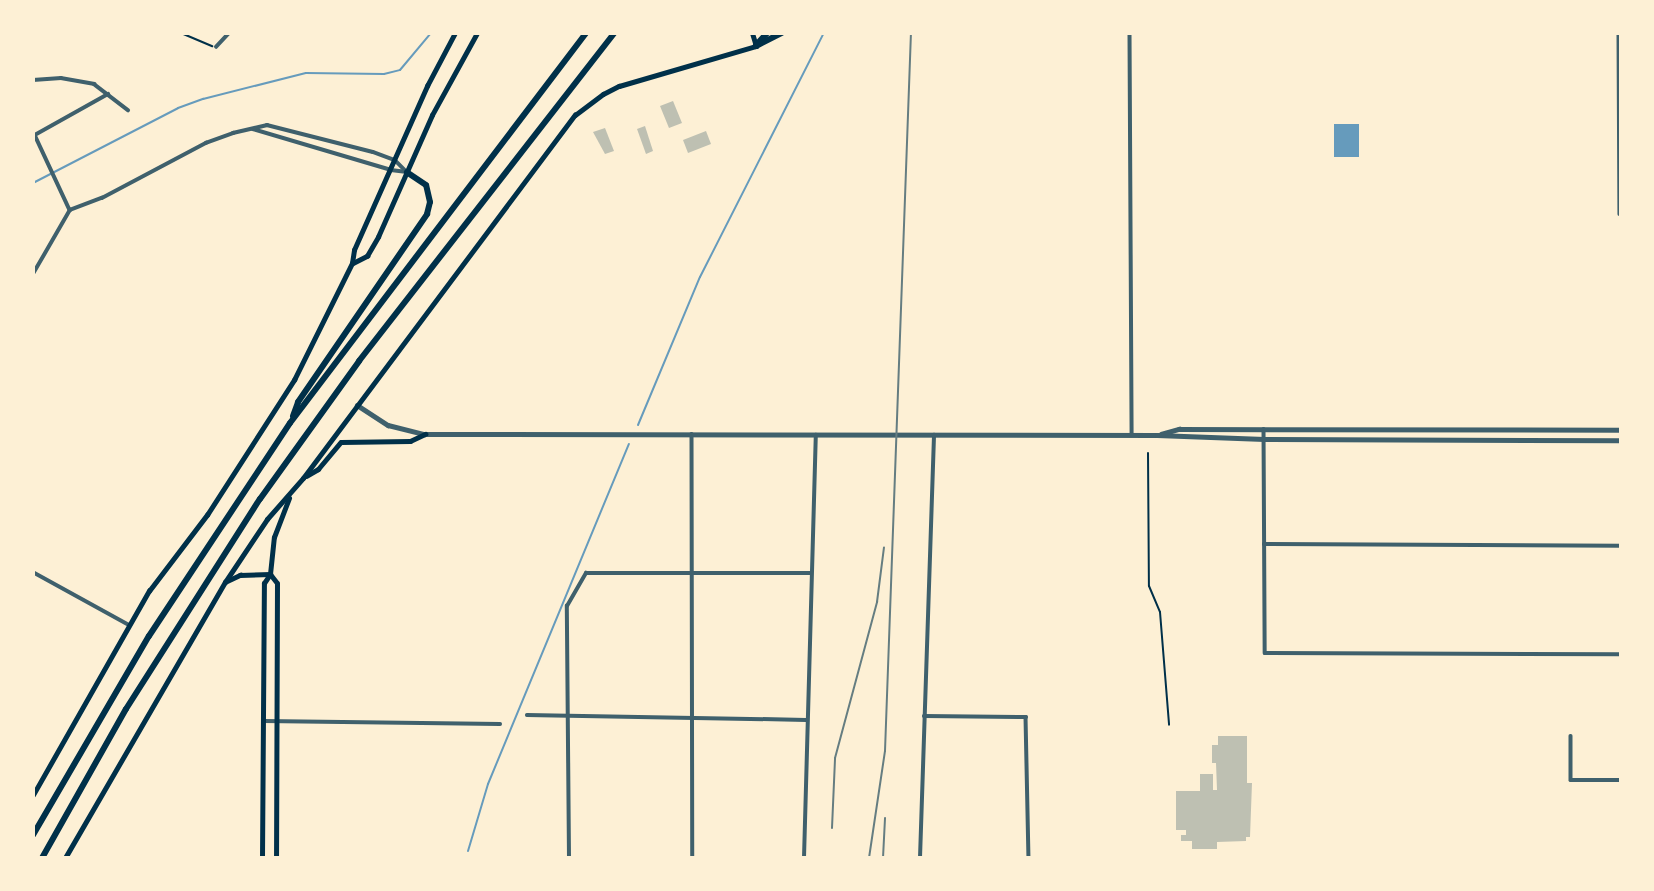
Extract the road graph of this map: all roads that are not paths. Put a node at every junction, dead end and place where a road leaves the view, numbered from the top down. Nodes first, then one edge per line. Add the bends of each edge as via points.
1 (229, 33) edge
2 (455, 33) edge
3 (477, 33) edge
4 (586, 33) edge
5 (614, 33) edge
6 (752, 33) edge
7 (767, 33) edge
8 (782, 33) edge
9 (1130, 33) edge
10 (1619, 33) edge
11 (756, 46) junction
12 (216, 47) road end
13 (33, 80) edge
14 (108, 94) junction
15 (128, 110) dead end
16 (251, 128) junction
17 (34, 135) edge
18 (396, 160) junction
19 (391, 170) junction
20 (407, 172) junction
21 (1620, 174) edge
22 (70, 210) junction
23 (1620, 214) edge
24 (352, 263) junction
25 (33, 274) edge
26 (357, 405) junction
27 (290, 423) junction
28 (1264, 429) junction
29 (1621, 430) edge
30 (425, 434) junction
31 (692, 435) junction
32 (816, 435) junction
33 (934, 435) junction
34 (1132, 435) junction
35 (1157, 435) junction
36 (1264, 439) junction
37 (1621, 440) edge
38 (303, 478) junction
39 (292, 492) junction
40 (1264, 544) junction
41 (1621, 546) edge
42 (33, 572) edge
43 (690, 573) junction
44 (810, 573) junction
45 (270, 574) junction
46 (225, 582) junction
47 (129, 625) junction
48 (1621, 654) edge
49 (527, 715) dead end
50 (566, 716) junction
51 (924, 716) junction
52 (691, 718) junction
53 (806, 720) junction
54 (263, 721) junction
55 (275, 722) junction
56 (500, 724) dead end
57 (1571, 736) dead end
58 (1621, 780) edge
59 (33, 795) edge
60 (41, 820) junction
61 (33, 828) edge
62 (33, 835) edge
63 (42, 858) edge
64 (65, 858) edge
65 (262, 858) edge
66 (276, 858) edge
67 (569, 858) edge
68 (693, 858) edge
69 (804, 858) edge
70 (920, 858) edge
71 (1029, 858) edge

1 - 12 street
2 - 18 main road
3 - 20 main road
4 - 27 highway
5 - 63 highway via 359,361 260,499 126,709
6 - 11 main road
7 - 11 highway
8 - 11 highway
9 - 34 street
10 - 21 street
11 - 26 main road via 619,86 575,115
13 - 14 street via 81,80
14 - 15 street
14 - 17 street
16 - 18 street via 267,125
16 - 19 street
16 - 22 street via 206,143
17 - 22 street
18 - 19 main road
18 - 20 street
19 - 20 street
19 - 24 main road
20 - 24 main road via 367,256
20 - 27 highway via 426,185 427,214 298,402
21 - 23 street
22 - 25 street
24 - 47 main road via 294,380 262,432
26 - 30 street via 388,425
26 - 38 main road
27 - 60 highway via 149,636
28 - 29 street
28 - 35 street via 1179,429
28 - 36 street
30 - 31 street
30 - 38 main road via 410,441 341,442 318,469
31 - 32 street
31 - 43 street
32 - 33 street
32 - 44 street
33 - 34 street
33 - 51 street
34 - 35 street
35 - 36 street
36 - 37 street
36 - 40 street
38 - 39 main road
39 - 45 main road via 274,537
39 - 46 main road via 267,519
40 - 41 street
40 - 48 street via 1265,653
42 - 47 street
43 - 44 street
43 - 50 street via 586,573 567,607
43 - 52 street
44 - 53 street
45 - 46 main road via 240,575
45 - 54 main road via 264,583
45 - 55 main road via 277,583
46 - 64 main road
47 - 59 main road
49 - 50 street
50 - 52 street
50 - 67 street
51 - 70 street
51 - 71 street via 1027,717
52 - 53 street
52 - 68 street
53 - 69 street
54 - 55 street
54 - 65 main road
55 - 56 street
55 - 66 main road
57 - 58 street via 1571,780
60 - 61 highway
60 - 62 highway

